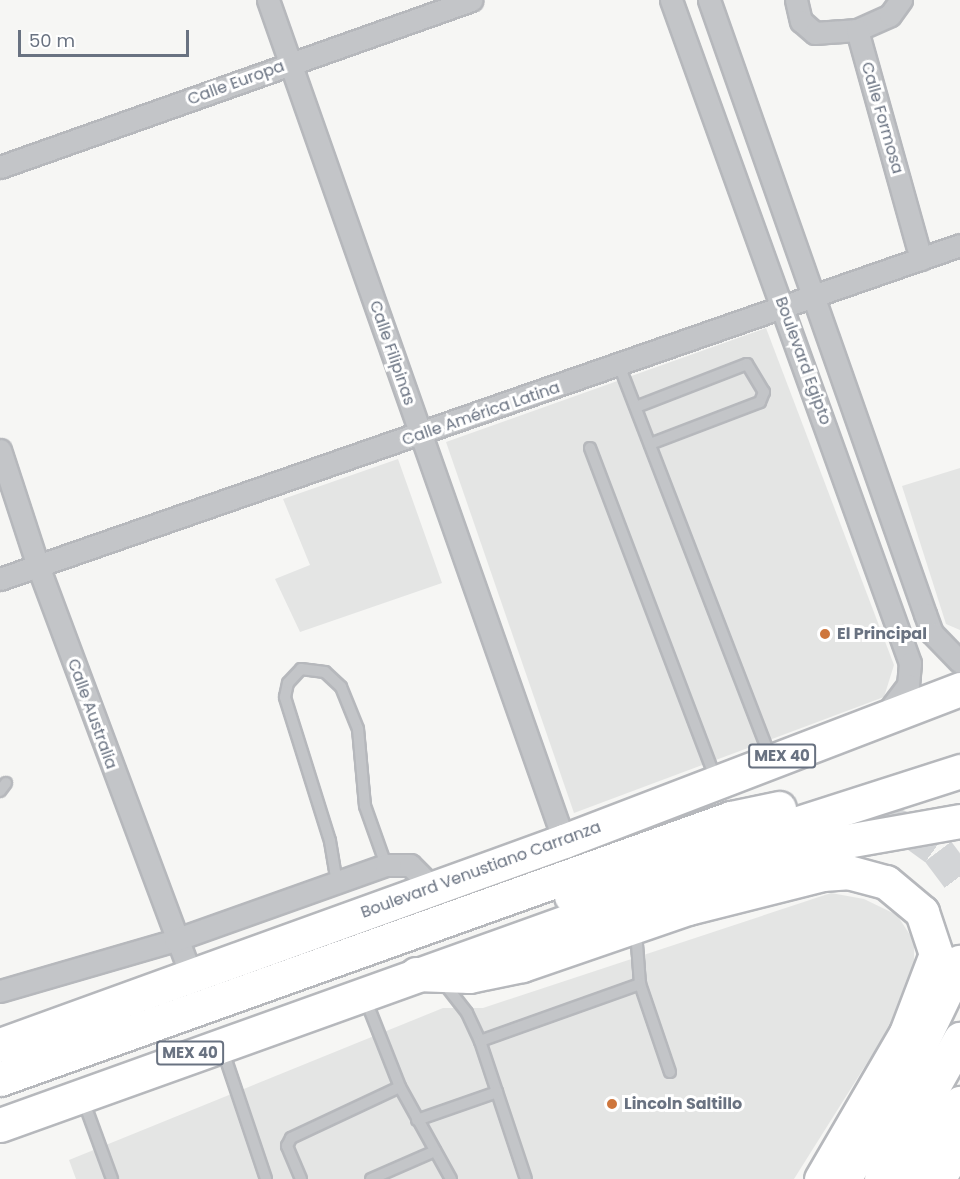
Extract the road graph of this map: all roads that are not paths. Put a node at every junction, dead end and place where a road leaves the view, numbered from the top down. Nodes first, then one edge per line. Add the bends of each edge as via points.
1 (268, 0) edge
2 (471, 0) edge
3 (671, 0) edge
4 (709, 0) edge
5 (796, 0) edge
6 (901, 0) edge
7 (857, 30) junction
8 (291, 63) junction
9 (0, 167) edge
10 (960, 244) edge
11 (921, 259) junction
12 (815, 295) junction
13 (784, 307) junction
14 (619, 365) junction
15 (636, 407) junction
16 (420, 435) junction
17 (650, 444) junction
18 (590, 448) dead end
19 (0, 450) edge
20 (38, 566) junction
21 (0, 579) edge
22 (960, 662) edge
23 (960, 689) edge
24 (884, 717) junction
25 (772, 760) junction
26 (945, 777) edge
27 (717, 782) junction
28 (779, 808) dead end
29 (960, 821) edge
30 (564, 841) junction
31 (387, 865) junction
32 (337, 883) junction
33 (433, 888) junction
34 (637, 927) junction
35 (175, 940) junction
36 (960, 962) edge
37 (191, 975) junction
38 (428, 976) junction
39 (640, 984) junction
40 (372, 988) junction
41 (0, 991) edge
42 (960, 1039) edge
43 (480, 1041) junction
44 (220, 1042) junction
45 (0, 1045) edge
46 (670, 1072) dead end
47 (0, 1079) edge
48 (400, 1087) junction
49 (497, 1092) junction
50 (82, 1095) junction
51 (960, 1103) edge
52 (417, 1120) junction
53 (0, 1125) edge
54 (960, 1143) edge
55 (435, 1150) junction
56 (112, 1179) edge
57 (266, 1179) edge
58 (301, 1179) edge
59 (371, 1179) edge
60 (451, 1179) edge
61 (526, 1179) edge
62 (821, 1179) edge
63 (843, 1179) edge
64 (882, 1179) edge
65 (914, 1179) edge
66 (938, 1179) edge

1 - 8 street, Calle Filipinas
2 - 8 street, Calle Europa
3 - 13 street, Boulevard Egipto
4 - 12 street, Boulevard Egipto
5 - 7 street via 809,31
6 - 7 street via 890,15
7 - 11 street, Calle Formosa
8 - 9 street, Calle Europa
8 - 16 street, Calle Filipinas
10 - 11 street, Calle América Latina
11 - 12 street, Calle América Latina
12 - 13 street, Calle América Latina
12 - 22 street, Boulevard Egipto via 924,614 932,633
13 - 14 street, Calle América Latina
13 - 24 street, Boulevard Egipto via 910,663 908,684
14 - 15 lane
14 - 16 street, Calle América Latina
15 - 17 lane
15 - 17 lane via 747,364 764,392 760,402
16 - 20 street, Calle América Latina
16 - 30 street, Calle Filipinas
17 - 25 lane
18 - 27 lane
19 - 20 street, Calle Australia
20 - 21 street, Calle América Latina
20 - 35 street, Calle Australia
23 - 24 main road, Boulevard Venustiano Carranza / MEX 40
24 - 25 main road, Boulevard Venustiano Carranza / MEX 40
25 - 27 main road, Boulevard Venustiano Carranza / MEX 40
26 - 40 main road via 622,877 436,948
27 - 30 main road, Boulevard Venustiano Carranza / MEX 40
28 - 47 main road via 720,822
29 - 38 main road, MEX 40 via 790,851 644,894
30 - 33 main road, Boulevard Venustiano Carranza / MEX 40
31 - 32 street
31 - 32 lane via 365,806 358,729 341,687 325,672 301,669 288,683 285,697 330,841
31 - 33 street via 410,865
32 - 35 street
33 - 37 main road, Boulevard Venustiano Carranza / MEX 40
34 - 38 main road via 522,965
34 - 39 lane
34 - 62 main road via 778,884 848,872 886,882 922,912 934,940 932,973 906,1033
35 - 37 street, Calle Australia
35 - 41 street
36 - 63 main road via 909,1068
37 - 45 main road, Boulevard Venustiano Carranza / MEX 40
38 - 40 main road, MEX 40
38 - 43 lane via 468,1013
39 - 43 lane
39 - 46 lane
40 - 44 main road, MEX 40
40 - 48 lane
42 - 64 main road
43 - 49 lane
44 - 50 main road, MEX 40
44 - 57 lane
48 - 52 lane
48 - 58 lane via 291,1138 287,1146
49 - 52 lane
49 - 61 lane
50 - 53 main road, MEX 40
50 - 56 lane
51 - 65 main road
52 - 55 lane
54 - 66 main road
55 - 59 lane
55 - 60 lane

